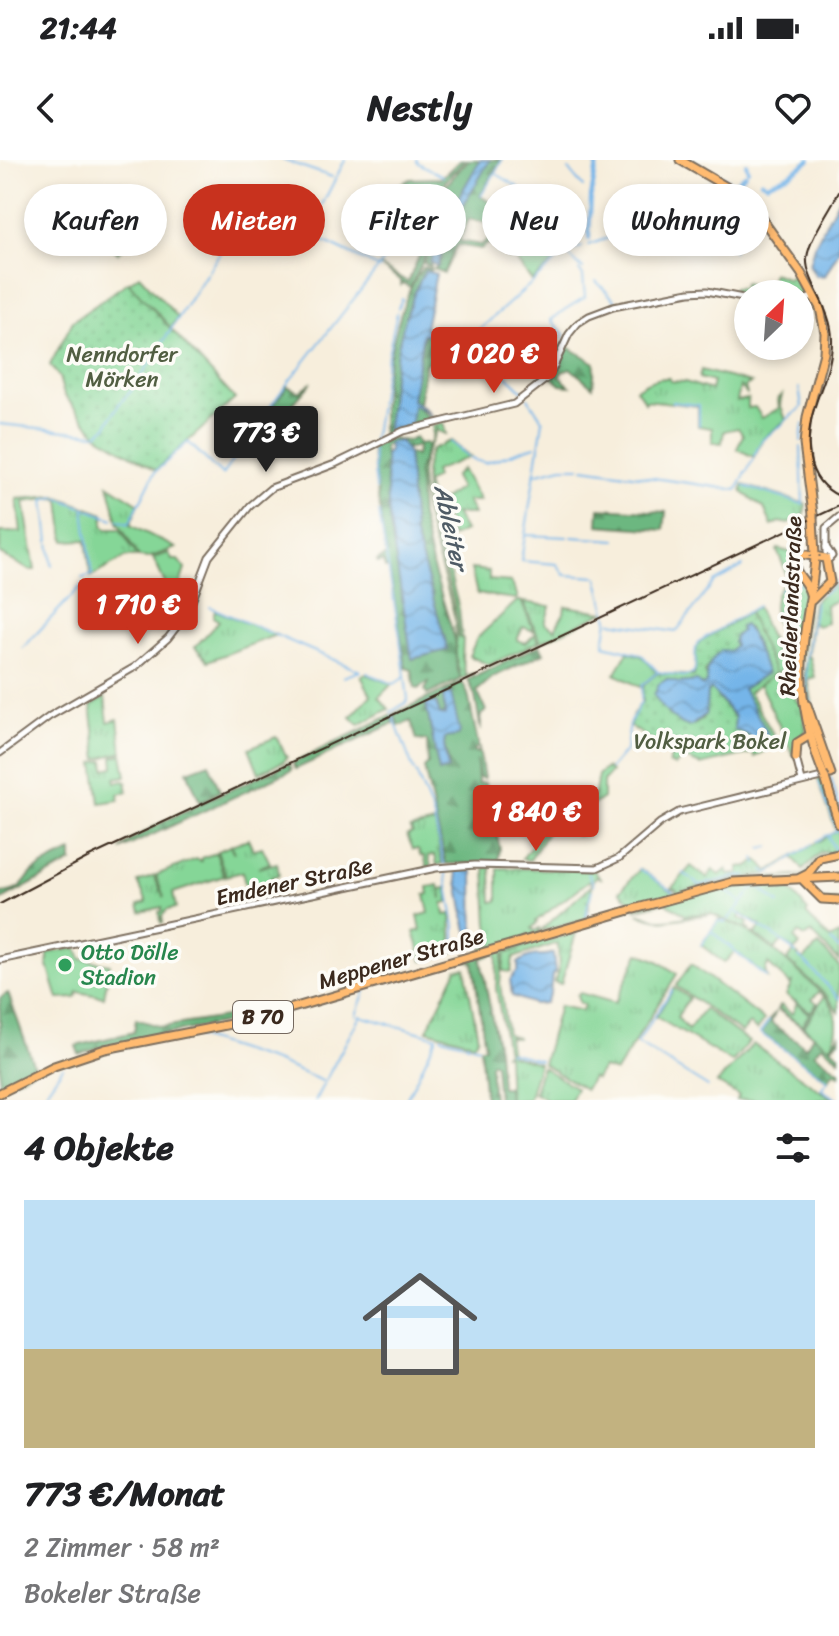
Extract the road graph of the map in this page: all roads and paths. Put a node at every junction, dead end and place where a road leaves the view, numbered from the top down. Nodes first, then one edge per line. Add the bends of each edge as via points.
1 (680, 160) edge
2 (803, 280) edge
3 (814, 296) edge
4 (734, 297) edge
5 (839, 517) edge
6 (822, 559) junction
7 (798, 577) junction
8 (827, 586) junction
9 (810, 602) junction
10 (802, 683) junction
11 (806, 736) junction
12 (0, 753) edge
13 (796, 758) joint
14 (826, 775) junction
15 (802, 781) junction
16 (839, 824) edge
17 (839, 853) edge
18 (818, 860) junction
19 (839, 877) edge
20 (828, 878) junction
21 (798, 879) junction
22 (819, 896) junction
23 (839, 900) edge
24 (0, 960) edge
25 (0, 1093) edge

1 - 2 main road, Rheiderlandstraße via 754,208
3 - 6 main road, Rheiderlandstraße via 825,343 804,444
4 - 12 street via 693,291 589,316 569,334 549,377 514,404 403,431 271,488 209,557 188,612 168,638 135,667 50,716
5 - 6 street via 829,523
6 - 7 main road via 809,577
6 - 7 main road via 797,557
6 - 8 main road via 831,580
6 - 8 main road via 816,584
6 - 9 main road, Rheiderlandstraße
7 - 9 main road via 808,588
8 - 9 main road
9 - 10 main road, Rheiderlandstraße
10 - 11 main road, Rheiderlandstraße
10 - 14 main road
11 - 13 main road via 796,745
11 - 14 main road
13 - 15 street
14 - 15 street
14 - 16 main road
15 - 24 street, Emdener Straße via 679,812 619,858 597,868 436,868
17 - 18 main road
18 - 20 main road via 818,872
18 - 21 main road
19 - 20 main road, Meppener Straße / B 70
20 - 21 main road, Meppener Straße / B 70
20 - 22 main road via 820,885
21 - 22 main road
21 - 25 main road, Meppener Straße / B 70 via 733,882 251,1020 105,1049 54,1066
22 - 23 main road

